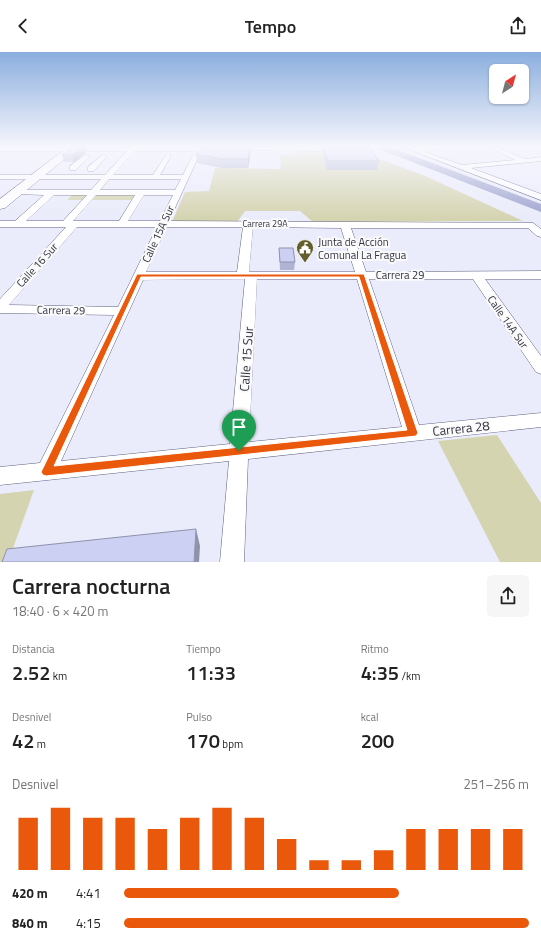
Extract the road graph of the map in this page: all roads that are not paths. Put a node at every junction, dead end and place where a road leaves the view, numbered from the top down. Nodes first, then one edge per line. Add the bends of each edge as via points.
1 (104, 170) edge
2 (43, 171) edge
3 (96, 171) edge
4 (107, 171) edge
5 (139, 171) edge
6 (157, 171) edge
7 (188, 171) edge
8 (470, 171) edge
9 (0, 177) edge
10 (36, 177) junction
11 (134, 177) junction
12 (155, 177) junction
13 (185, 177) junction
14 (541, 186) edge
15 (519, 189) junction
16 (17, 192) junction
17 (52, 192) junction
18 (94, 192) junction
19 (124, 193) junction
20 (141, 193) junction
21 (178, 193) junction
22 (541, 197) edge
23 (0, 205) edge
24 (0, 224) edge
25 (17, 224) junction
26 (70, 224) junction
27 (122, 224) junction
28 (163, 224) junction
29 (248, 224) junction
30 (345, 225) junction
31 (541, 234) edge
32 (247, 275) junction
33 (362, 275) junction
34 (476, 275) junction
35 (541, 275) edge
36 (139, 276) junction
37 (0, 308) edge
38 (122, 311) junction
39 (541, 368) edge
40 (541, 420) edge
41 (413, 433) junction
42 (239, 451) junction
43 (46, 472) junction
44 (0, 476) edge
45 (232, 562) edge

1 - 18 street, Calle 16 Sur
2 - 10 street
3 - 10 street
4 - 11 street
5 - 11 street
6 - 12 street
7 - 13 street, Calle 15A Sur
8 - 15 street
9 - 10 street
10 - 16 street
11 - 12 street
11 - 19 street
12 - 13 street
13 - 21 street, Calle 15A Sur
14 - 15 street
15 - 22 street
16 - 17 street
16 - 23 street
17 - 18 street
17 - 25 street
18 - 19 street
18 - 26 street, Calle 16 Sur
19 - 20 street
20 - 21 street
20 - 27 street
21 - 28 street, Calle 15A Sur
24 - 25 street, Carrera 29A
25 - 26 street, Carrera 29A
26 - 27 street, Carrera 29A
26 - 37 street, Calle 16 Sur
27 - 28 street, Carrera 29A
28 - 29 street, Carrera 29A
28 - 36 street, Calle 15A Sur
29 - 30 street, Carrera 29A
29 - 32 street, Calle 15 Sur
30 - 31 street, Carrera 29A via 530,225
30 - 33 street
32 - 33 street, Carrera 29
32 - 36 street, Carrera 29
32 - 42 street, Calle 15 Sur
33 - 34 street, Carrera 29
33 - 41 street
34 - 35 street, Carrera 29
34 - 39 street, Calle 14A Sur
36 - 38 street, Calle 15A Sur
37 - 38 street, Carrera 29
38 - 43 street, Calle 15A Sur
40 - 41 street, Carrera 28
41 - 42 street, Carrera 28
42 - 43 street, Carrera 28
42 - 45 street, Calle 15 Sur
43 - 44 street, Carrera 28

